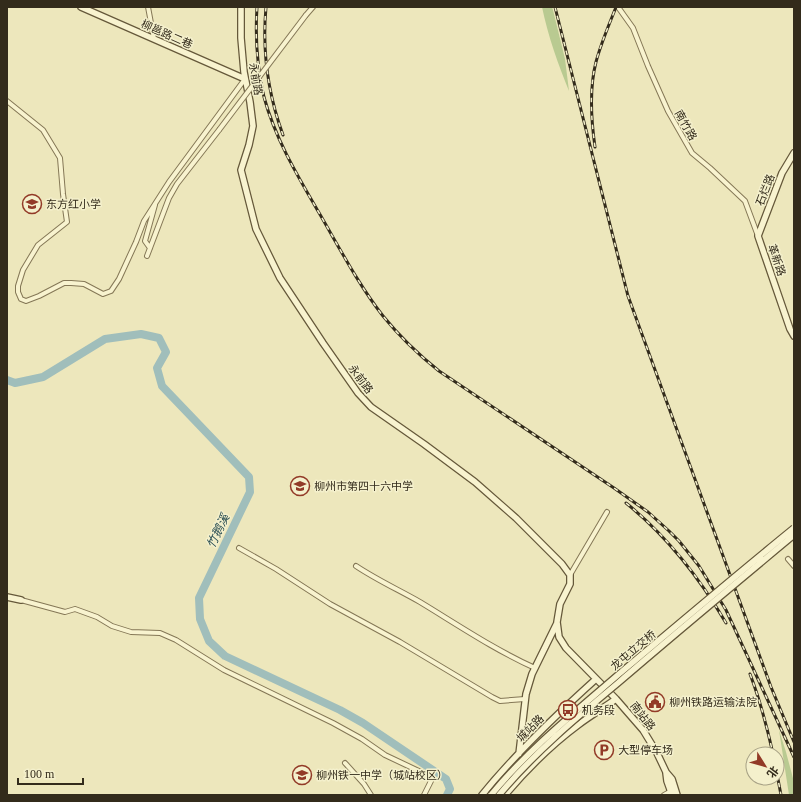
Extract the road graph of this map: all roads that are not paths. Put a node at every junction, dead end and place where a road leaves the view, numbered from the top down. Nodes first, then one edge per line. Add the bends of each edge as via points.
1 (80, 7) edge
2 (148, 7) edge
3 (241, 7) edge
4 (313, 7) edge
5 (618, 7) edge
6 (154, 39) junction
7 (245, 79) junction
8 (7, 101) edge
9 (794, 153) edge
10 (156, 201) junction
11 (758, 236) junction
12 (150, 248) junction
13 (147, 256) dead end
14 (794, 336) edge
15 (608, 512) dead end
16 (794, 528) edge
17 (794, 535) edge
18 (239, 548) dead end
19 (788, 559) dead end
20 (356, 566) dead end
21 (794, 566) edge
22 (570, 575) junction
23 (7, 598) edge
24 (21, 600) joint
25 (557, 622) junction
26 (535, 668) junction
27 (596, 679) junction
28 (525, 699) junction
29 (616, 699) junction
30 (519, 754) junction
31 (345, 763) dead end
32 (666, 772) junction
33 (671, 793) edge
34 (371, 795) edge
35 (424, 795) edge
36 (482, 795) edge
37 (491, 795) edge
38 (499, 795) edge
39 (505, 795) edge
40 (664, 795) edge
41 (677, 795) edge

1 - 6 street, 柳邕路二巷
2 - 6 street
3 - 7 street, 永前路
4 - 12 street, bridge via 177,184
5 - 11 street, 南竹路 via 633,28 665,104 692,153 745,201
6 - 7 street, 柳邕路二巷
7 - 10 street
7 - 22 street, 永前路 via 253,126 241,170 256,229 280,278 358,393 371,407 481,487 521,523
8 - 10 street via 42,130 60,158 67,222 38,245 23,270 18,286 21,299 26,301 71,282 84,284 103,294 111,291 120,279 144,221
9 - 11 street, 石烂路 via 782,173
10 - 12 street via 145,241
11 - 14 street, 革新路
12 - 13 street
15 - 22 street
16 - 37 street, 龙屯立交桥, bridge via 566,720 537,746
17 - 38 street, 龙屯立交桥, bridge via 570,724 541,750
18 - 28 street via 330,604 492,697 500,701
19 - 21 street
20 - 26 street via 514,659
22 - 25 street via 570,584 560,604
23 - 24 street
24 - 35 street via 65,612 75,609 131,632 160,633 176,640 224,670 333,723 385,755 423,773 430,781
25 - 26 street
25 - 27 street via 559,636 566,648
26 - 28 street
27 - 29 street, 南站路
27 - 30 street, 城站路
28 - 30 street
29 - 32 street, 南站路 via 643,730
29 - 39 street via 559,740
30 - 36 street, 城站路
31 - 34 street
32 - 33 street, 南站路
32 - 41 street, 南站路 via 672,779
33 - 40 street

